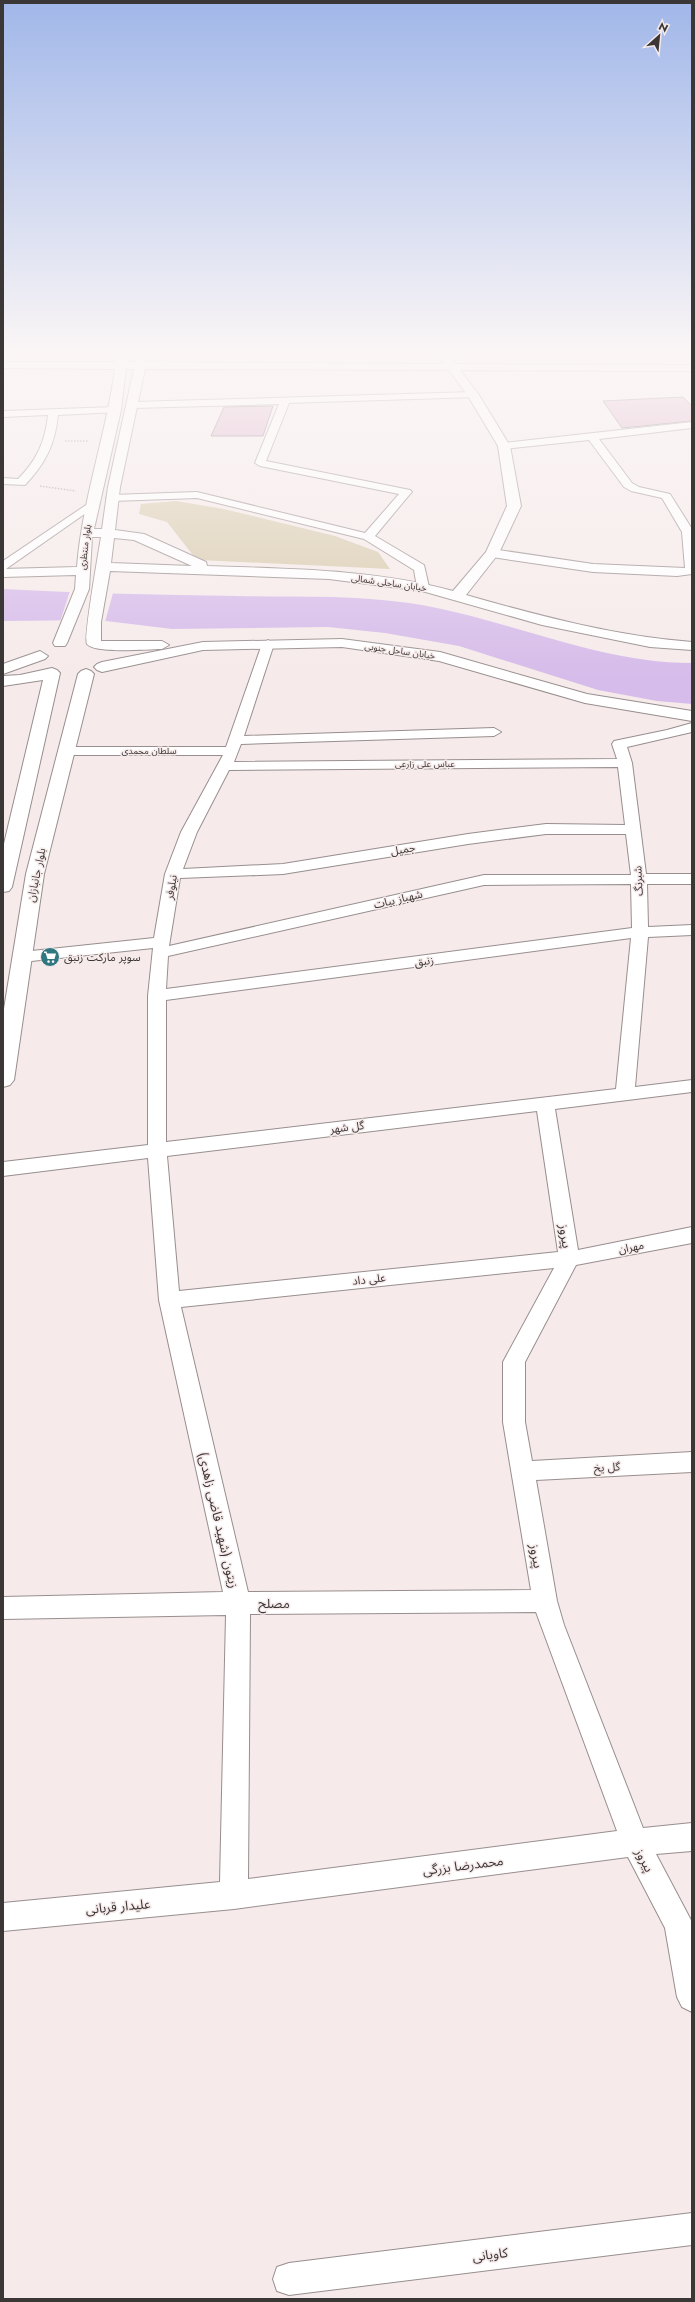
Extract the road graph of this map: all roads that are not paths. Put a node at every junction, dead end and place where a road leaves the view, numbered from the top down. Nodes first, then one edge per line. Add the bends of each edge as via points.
1 (40, 462) edge
2 (102, 462) edge
3 (120, 462) edge
4 (260, 462) edge
5 (507, 462) edge
6 (611, 462) edge
7 (3, 481) edge
8 (112, 498) junction
9 (93, 499) junction
10 (108, 533) junction
11 (86, 534) junction
12 (368, 537) junction
13 (492, 553) junction
14 (3, 567) edge
15 (104, 567) junction
16 (82, 571) junction
17 (231, 571) junction
18 (3, 573) edge
19 (423, 587) junction
20 (457, 596) junction
21 (60, 643) junction
22 (97, 643) junction
23 (268, 644) junction
24 (203, 646) junction
25 (692, 646) edge
26 (40, 656) junction
27 (3, 669) edge
28 (94, 670) junction
29 (52, 672) junction
30 (3, 681) edge
31 (692, 716) edge
32 (692, 727) edge
33 (494, 732) dead end
34 (234, 745) junction
35 (67, 751) junction
36 (625, 763) junction
37 (225, 766) junction
38 (633, 830) junction
39 (8, 842) edge
40 (173, 874) junction
41 (639, 878) junction
42 (692, 879) edge
43 (3, 887) edge
44 (692, 930) edge
45 (640, 932) junction
46 (161, 947) junction
47 (22, 957) junction
48 (157, 996) junction
49 (3, 1080) edge
50 (692, 1086) edge
51 (624, 1094) junction
52 (545, 1103) junction
53 (157, 1149) junction
54 (3, 1169) edge
55 (692, 1235) edge
56 (569, 1259) junction
57 (169, 1300) junction
58 (692, 1462) edge
59 (523, 1471) junction
60 (545, 1601) junction
61 (238, 1603) junction
62 (3, 1608) edge
63 (692, 1837) edge
64 (636, 1842) junction
65 (234, 1895) junction
66 (3, 1917) edge
67 (686, 1925) edge
68 (692, 1996) edge
69 (692, 2229) edge
70 (289, 2279) dead end

1 - 7 street via 21,483
2 - 9 main road, بلوار منتظری
3 - 8 main road, بلوار منتظری
4 - 12 street via 406,492
5 - 13 main road via 514,506
6 - 13 street via 628,485 666,496 688,532 692,567 689,571 593,568
8 - 10 main road, بلوار منتظری
8 - 12 street via 197,495
9 - 11 main road, بلوار منتظری
9 - 14 street
10 - 11 main road
10 - 15 main road, بلوار منتظری
10 - 17 main road via 139,537 194,563
11 - 16 main road, بلوار منتظری
12 - 19 street via 420,568
13 - 20 main road
15 - 17 main road, خیابان ساحلی شمالی
15 - 22 main road, بلوار منتظری via 94,622
16 - 18 main road
16 - 21 main road, بلوار منتظری via 82,589
17 - 19 main road, خیابان ساحلی شمالی via 329,576
19 - 20 main road, خیابان ساحلی شمالی
20 - 25 main road, خیابان ساحلی شمالی via 542,621 650,643
21 - 22 main road
21 - 26 main road via 51,646
22 - 24 main road
22 - 28 main road, بلوار جانبازان via 109,653 107,662
23 - 24 main road, خیابان ساحل جنوبی
23 - 31 main road, خیابان ساحل جنوبی via 342,643 440,657 586,698
23 - 34 street, نیلوفر
24 - 28 main road, خیابان ساحل جنوبی
26 - 27 main road
26 - 29 main road via 41,666
28 - 29 main road, خیابان ساحل جنوبی via 74,675
28 - 35 main road, بلوار جانبازان
29 - 30 main road via 20,680
29 - 39 main road
32 - 36 street, شبرنگ via 619,744
33 - 34 street, سلطان محمدی
34 - 35 street, سلطان محمدی
34 - 37 street, نیلوفر
35 - 47 main road, بلوار جانبازان via 35,874
36 - 37 street, عباس علی زارعی
36 - 38 street, شبرنگ
37 - 40 street, نیلوفر via 189,832
38 - 40 street, جمیل via 546,829 468,838 283,869
38 - 41 street, شبرنگ
39 - 43 main road
40 - 46 street, نیلوفر
41 - 42 street, شهباز بیات
41 - 45 street, شبرنگ
41 - 46 street, شهباز بیات via 484,880
44 - 45 street, زنبق
45 - 48 street, زنبق
45 - 51 street, شبرنگ
46 - 47 street, شهباز بیات
46 - 48 street, نیلوفر
47 - 49 main road, بلوار جانبازان
48 - 53 street, نیلوفر
50 - 51 street, گل شهر
51 - 52 street, گل شهر
52 - 53 street, گل شهر
52 - 56 street, پیروز
53 - 54 street, گل شهر
53 - 57 street, زیتون (شهید قاضی زاهدی)
55 - 56 street, مهران
56 - 57 street, علی داد
56 - 59 street, پیروز via 514,1362 514,1422
57 - 61 street, زیتون (شهید قاضی زاهدی)
58 - 59 street, گل یخ
59 - 60 street, پیروز
60 - 61 street, مصلح
60 - 64 street, پیروز
61 - 62 street, مصلح
61 - 65 street, زیتون (شهید قاضی زاهدی)
63 - 64 street, محمدرضا بزرگی
64 - 65 street, محمدرضا بزرگی
64 - 67 street, پیروز
65 - 66 street, علیدار قربانی
67 - 68 street, پیروز
69 - 70 street, کاویانی

